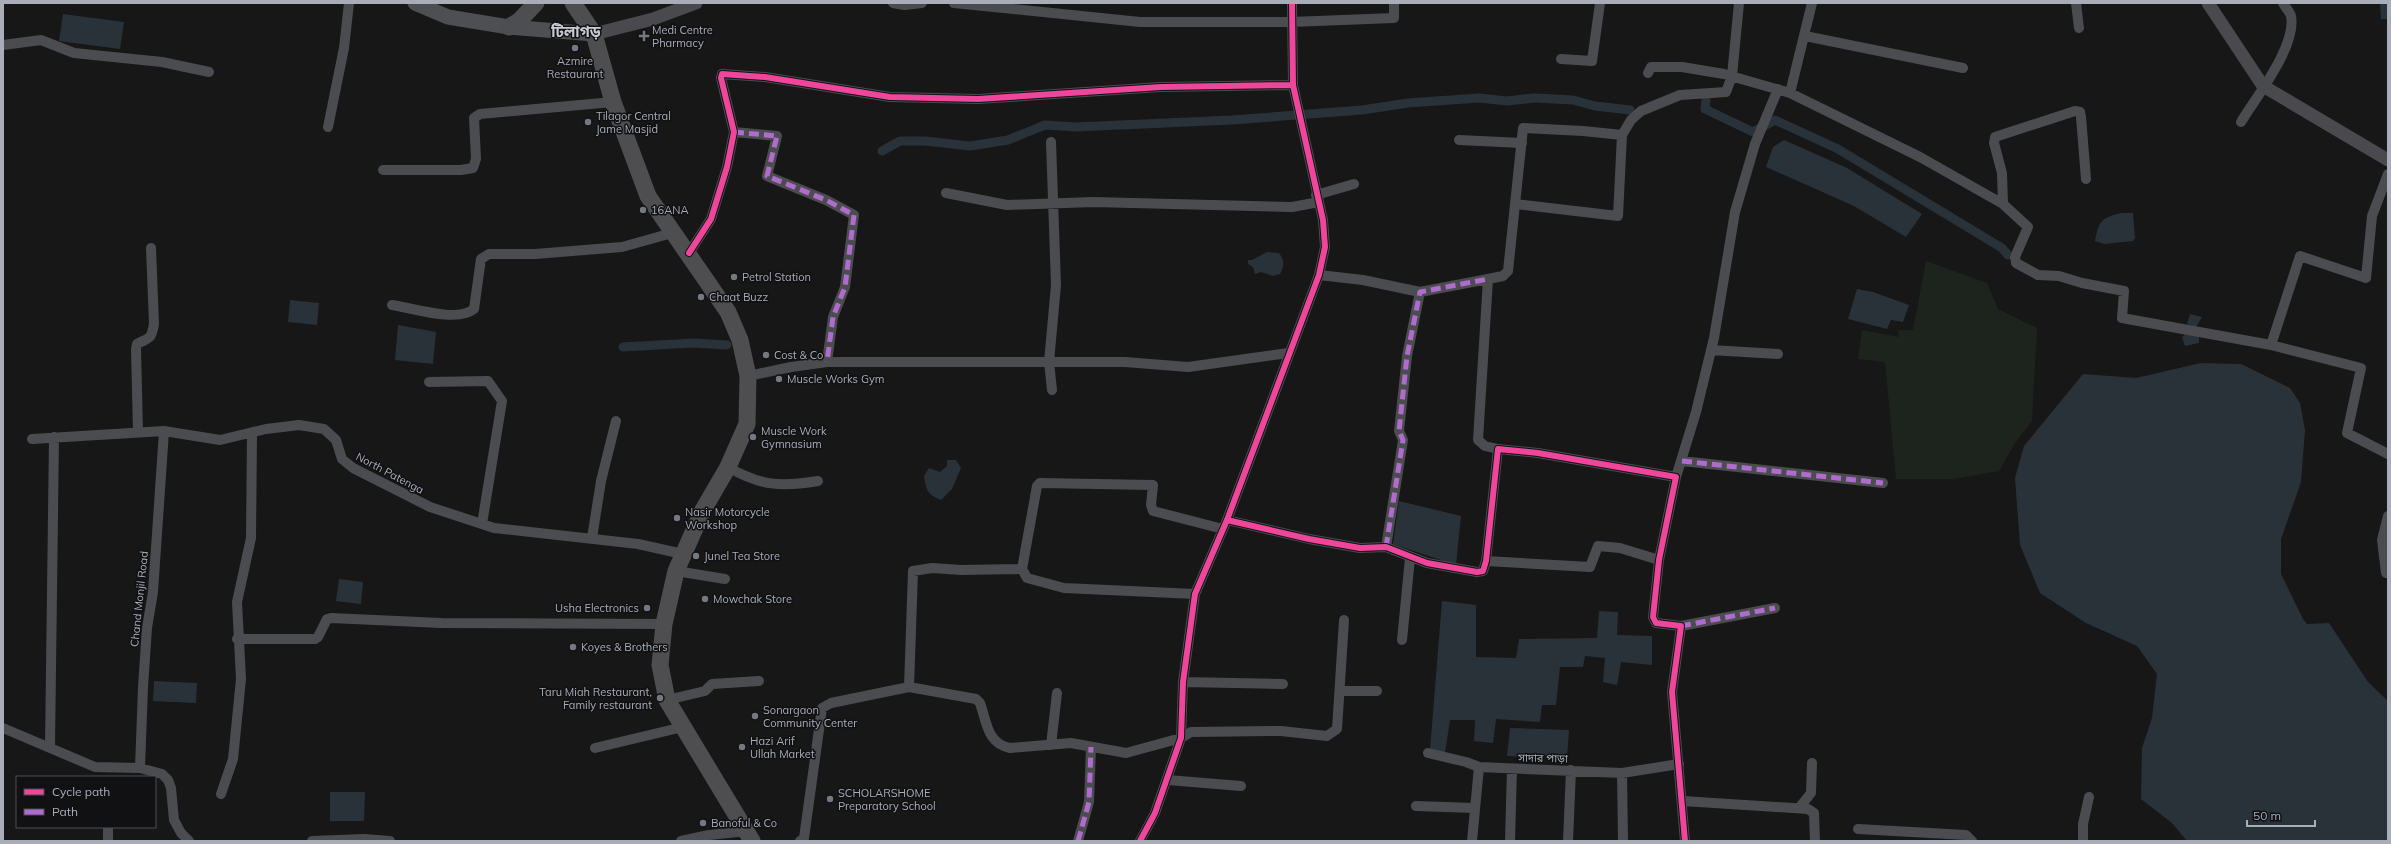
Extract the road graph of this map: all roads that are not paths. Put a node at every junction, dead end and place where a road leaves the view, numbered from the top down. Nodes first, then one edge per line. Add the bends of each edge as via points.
1 (349, 3) edge
2 (414, 3) edge
3 (536, 3) edge
4 (573, 3) edge
5 (696, 3) edge
6 (892, 3) edge
7 (954, 3) edge
8 (1292, 3) edge
9 (1394, 3) edge
10 (1600, 3) edge
11 (1739, 3) edge
12 (1812, 3) edge
13 (2076, 3) edge
14 (2208, 3) edge
15 (2283, 3) edge
16 (919, 4) edge
17 (1291, 22) junction
18 (509, 27) junction
19 (2078, 28) dead end
20 (594, 34) junction
21 (1805, 36) junction
22 (3, 45) edge
23 (1561, 59) dead end
24 (1963, 68) dead end
25 (209, 72) dead end
26 (1648, 73) dead end
27 (1732, 76) junction
28 (1294, 85) junction
29 (2263, 86) junction
30 (1778, 90) junction
31 (1790, 93) junction
32 (613, 102) junction
33 (2241, 122) dead end
34 (328, 127) dead end
35 (734, 132) junction
36 (1622, 135) junction
37 (1459, 140) dead end
38 (1051, 142) dead end
39 (1522, 143) junction
40 (2388, 160) edge
41 (383, 170) dead end
42 (2388, 174) edge
43 (2086, 179) dead end
44 (1354, 184) dead end
45 (946, 193) dead end
46 (1317, 199) junction
47 (1054, 202) junction
48 (1516, 204) junction
49 (2003, 204) junction
50 (672, 233) junction
51 (151, 248) dead end
52 (688, 253) junction
53 (1319, 275) junction
54 (1488, 279) junction
55 (1420, 292) junction
56 (392, 305) dead end
57 (2271, 346) junction
58 (1711, 350) junction
59 (1288, 354) junction
60 (1778, 354) dead end
61 (826, 362) junction
62 (1049, 362) junction
63 (748, 376) junction
64 (429, 382) dead end
65 (1052, 390) dead end
66 (616, 421) dead end
67 (164, 431) junction
68 (138, 432) junction
69 (252, 432) junction
70 (54, 437) junction
71 (32, 439) dead end
72 (1498, 449) junction
73 (2388, 454) edge
74 (1682, 461) junction
75 (728, 467) junction
76 (1676, 477) junction
77 (818, 481) dead end
78 (1884, 483) dead end
79 (2388, 516) edge
80 (482, 524) junction
81 (1225, 524) junction
82 (592, 538) junction
83 (1386, 547) junction
84 (683, 554) junction
85 (1410, 558) junction
86 (1660, 560) junction
87 (1486, 561) junction
88 (1022, 569) junction
89 (676, 570) junction
90 (2386, 573) dead end
91 (725, 579) dead end
92 (1195, 594) junction
93 (1775, 608) dead end
94 (1344, 620) dead end
95 (664, 624) junction
96 (1681, 626) junction
97 (237, 639) junction
98 (1402, 640) dead end
99 (759, 681) dead end
100 (1183, 682) junction
101 (1283, 684) dead end
102 (909, 687) junction
103 (1340, 691) junction
104 (1377, 691) dead end
105 (1057, 693) dead end
106 (667, 700) junction
107 (683, 727) junction
108 (3, 728) edge
109 (1181, 738) junction
110 (1051, 745) junction
111 (50, 747) junction
112 (1091, 747) junction
113 (595, 748) dead end
114 (1428, 754) dead end
115 (1812, 763) dead end
116 (1679, 764) junction
117 (1479, 767) junction
118 (140, 768) junction
119 (1512, 770) junction
120 (1571, 770) junction
121 (107, 772) edge
122 (1622, 773) junction
123 (1168, 780) junction
124 (1241, 786) dead end
125 (221, 794) dead end
126 (2089, 798) dead end
127 (1683, 801) junction
128 (1416, 806) dead end
129 (1474, 808) junction
130 (1799, 808) junction
131 (108, 828) edge
132 (1858, 829) dead end
133 (750, 836) edge
134 (108, 841) edge
135 (189, 841) edge
136 (312, 841) edge
137 (390, 841) edge
138 (681, 841) edge
139 (800, 841) edge
140 (1078, 841) edge
141 (1140, 841) edge
142 (1472, 841) edge
143 (1510, 841) edge
144 (1568, 841) edge
145 (1623, 841) edge
146 (1685, 841) edge
147 (1815, 841) edge
148 (1972, 841) edge
149 (2083, 841) edge

1 - 34 street via 344,48
2 - 18 main road via 448,17
3 - 18 highway via 519,21
4 - 20 highway
5 - 20 street via 653,19
6 - 16 street
7 - 17 street via 1140,22
8 - 17 street
9 - 17 street via 1394,18
10 - 23 street via 1592,62
11 - 27 street
12 - 21 street
13 - 19 street
14 - 29 street
15 - 29 street via 2291,16 2288,44
17 - 28 street
18 - 20 main road
20 - 32 highway
21 - 24 street
21 - 31 street
22 - 25 street via 41,40 74,53 162,62
26 - 27 street via 1651,67 1682,67
27 - 30 street
27 - 36 street via 1726,92 1680,95 1641,111 1631,120
28 - 35 street via 1161,87 978,99 890,97 727,73 722,74 721,78
28 - 46 street
29 - 33 street
29 - 40 street
30 - 31 street
30 - 58 street via 1755,144 1734,212
31 - 49 street via 1920,157
32 - 41 street via 480,114 474,118 476,159 473,168
32 - 50 highway via 648,196
35 - 52 street via 727,167 711,219
35 - 61 street via 777,136 767,176 826,200 854,215 845,287 833,317
36 - 39 street via 1524,128
36 - 48 street via 1618,216
37 - 39 street
38 - 47 street
39 - 48 street
42 - 57 street via 2372,216 2366,278 2300,256
43 - 49 street via 2081,117 2080,112 2075,112 1995,137 1994,143 2002,173
44 - 46 street
45 - 47 street via 1007,205
46 - 47 street via 1292,207
46 - 53 street via 1325,247
47 - 62 street via 1056,285
48 - 54 street via 1508,271 1503,276
49 - 57 street via 2028,227 2015,257 2016,263 2038,274 2124,290 2122,318
50 - 52 highway
50 - 56 street via 622,247 535,254 489,254 481,259 474,309 469,313 452,316
51 - 68 street via 154,324 148,341 137,344 136,349
52 - 63 highway via 728,312 740,340
53 - 55 street via 1362,280
53 - 59 street
54 - 55 street
54 - 72 street via 1478,440 1485,446
55 - 83 street via 1407,356 1399,431 1403,440
57 - 73 street via 2361,368 2347,433
58 - 60 street
58 - 74 street
59 - 62 street via 1188,367 1125,362
59 - 81 street
61 - 62 street
61 - 63 street via 791,366
62 - 65 street
63 - 75 highway via 747,424
64 - 80 street via 488,381 502,401
66 - 82 street via 601,481
67 - 68 street, North Patenga
67 - 69 street, North Patenga via 220,440
67 - 118 street, Chand Monjil Road via 154,592 147,628 143,680
68 - 70 street, North Patenga
69 - 80 street, North Patenga via 299,425 324,429 336,440 342,459 352,468 430,507
69 - 97 street via 251,538 237,602
70 - 71 street, North Patenga
70 - 111 street
72 - 76 street via 1538,453
72 - 87 street
74 - 76 street
74 - 78 street
75 - 77 street via 746,478 775,485 790,486
75 - 84 highway via 703,510
76 - 86 street
79 - 90 street via 2382,540
80 - 82 street, North Patenga via 494,528
81 - 83 street via 1360,548
81 - 88 street via 1153,511 1153,485 1040,482 1037,486
81 - 92 street
82 - 84 street, North Patenga via 638,544
83 - 85 street
84 - 89 highway
85 - 87 street via 1477,572 1483,571
85 - 98 street
86 - 87 street via 1620,548 1598,546 1590,568
86 - 96 street via 1653,617 1656,623
88 - 92 street via 1027,578 1064,588
88 - 102 street via 932,568 914,571
89 - 91 street
89 - 95 highway
92 - 100 street
93 - 96 street
94 - 103 street
95 - 97 street via 441,623 331,618 327,619 315,639
95 - 106 highway via 660,665
96 - 116 street via 1672,692
97 - 125 street via 241,679 233,759
99 - 106 street via 712,684 705,691
100 - 101 street
100 - 109 street
102 - 110 street via 976,699 980,703 993,741 1000,746 1010,748
102 - 139 street via 831,703 822,708 804,838
103 - 104 street
103 - 109 street via 1337,729 1327,736 1281,731 1191,732
105 - 110 street
106 - 107 highway
107 - 113 street
107 - 133 highway
108 - 111 street
109 - 112 street via 1126,753
109 - 123 street
110 - 112 street via 1071,743
111 - 121 street via 74,760
112 - 140 street via 1089,802
114 - 117 street, সাদার পাড়া
115 - 130 street via 1811,793
116 - 122 street, সাদার পাড়া
116 - 127 street
117 - 119 street, সাদার পাড়া
117 - 129 street
118 - 121 street
118 - 135 street via 162,774 168,780 174,820
119 - 120 street, সাদার পাড়া
119 - 143 street
120 - 122 street, সাদার পাড়া
120 - 144 street
122 - 145 street
123 - 124 street
123 - 141 street
126 - 149 street via 2083,824
127 - 130 street
127 - 146 street
128 - 129 street
129 - 142 street
130 - 147 street via 1814,812
131 - 134 street
132 - 148 street via 1966,835
133 - 138 street via 709,835
136 - 137 street

